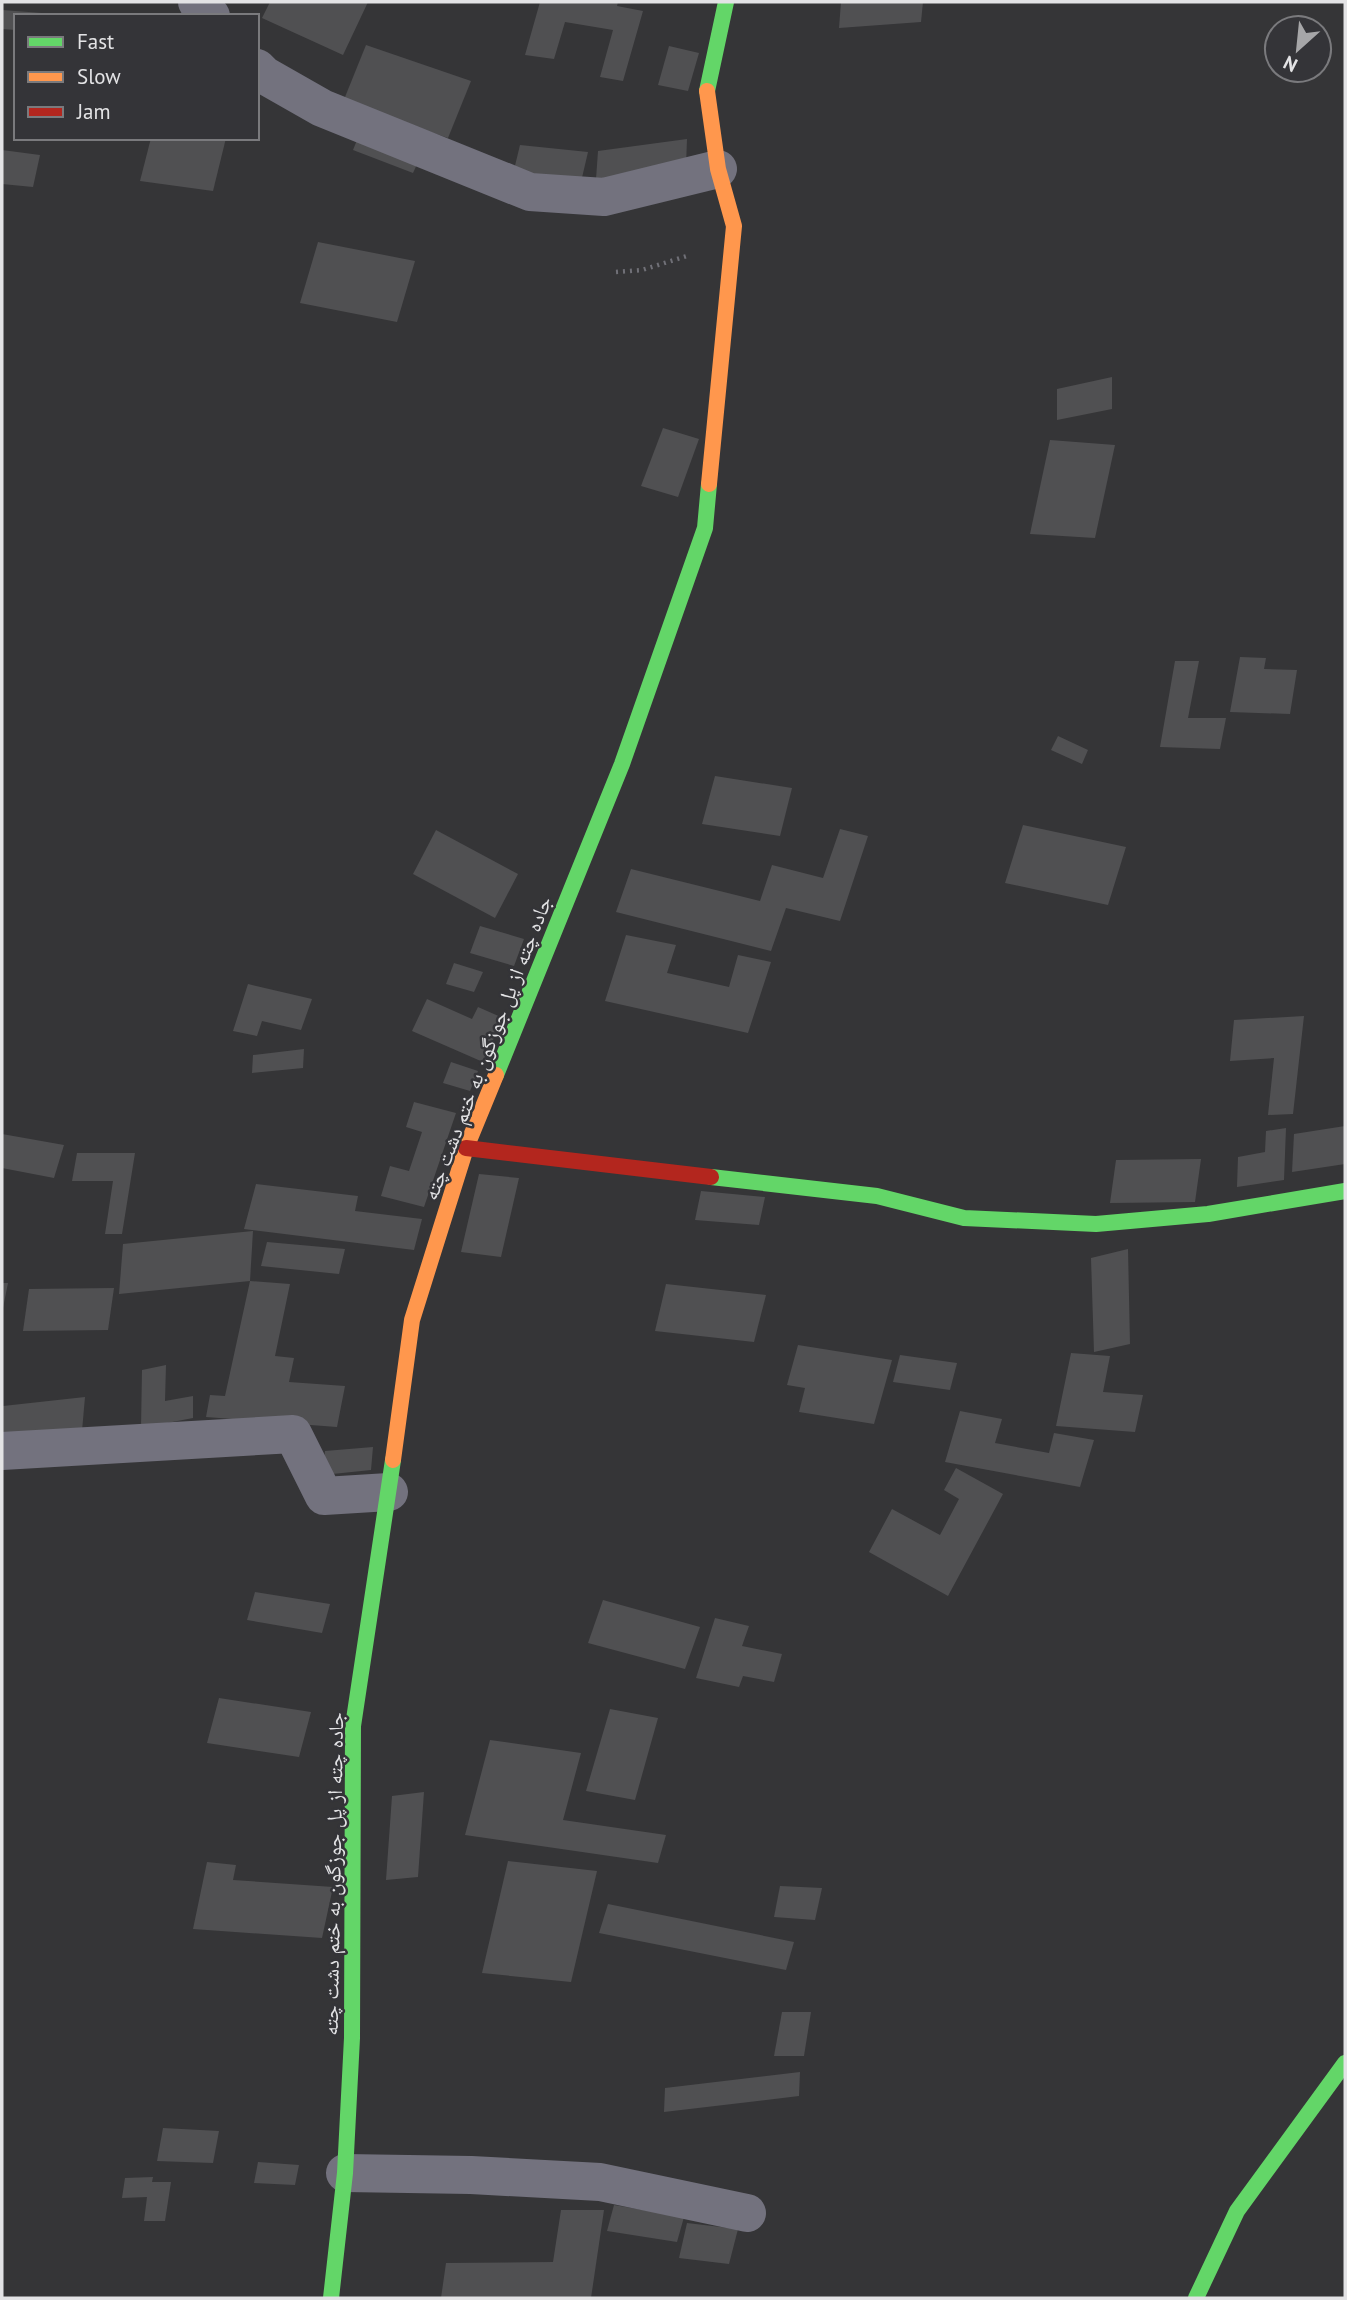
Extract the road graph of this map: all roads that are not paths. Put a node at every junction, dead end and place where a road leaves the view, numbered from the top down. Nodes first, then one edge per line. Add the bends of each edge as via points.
1 (726, 2) edge
2 (259, 70) edge
3 (718, 169) junction
4 (466, 1148) junction
5 (1345, 1191) edge
6 (2, 1451) edge
7 (389, 1492) junction
8 (1345, 2063) edge
9 (345, 2173) junction
10 (747, 2213) dead end
11 (331, 2298) edge
12 (1196, 2298) edge

1 - 3 street, جاده چته از پل جوزگون به ختم دشت چته via 706,95
2 - 3 street via 322,108 530,192 604,197
3 - 4 street, جاده چته از پل جوزگون به ختم دشت چته via 734,226 705,528 622,764
4 - 5 street via 877,1196 990,1219 1096,1224 1208,1214
4 - 7 street, جاده چته از پل جوزگون به ختم دشت چته via 412,1320
6 - 7 street via 293,1434 324,1496
7 - 9 street, جاده چته از پل جوزگون به ختم دشت چته via 353,1726 352,2038
8 - 12 street via 1237,2211
9 - 10 street via 600,2182
9 - 11 street, جاده چته از پل جوزگون به ختم دشت چته

